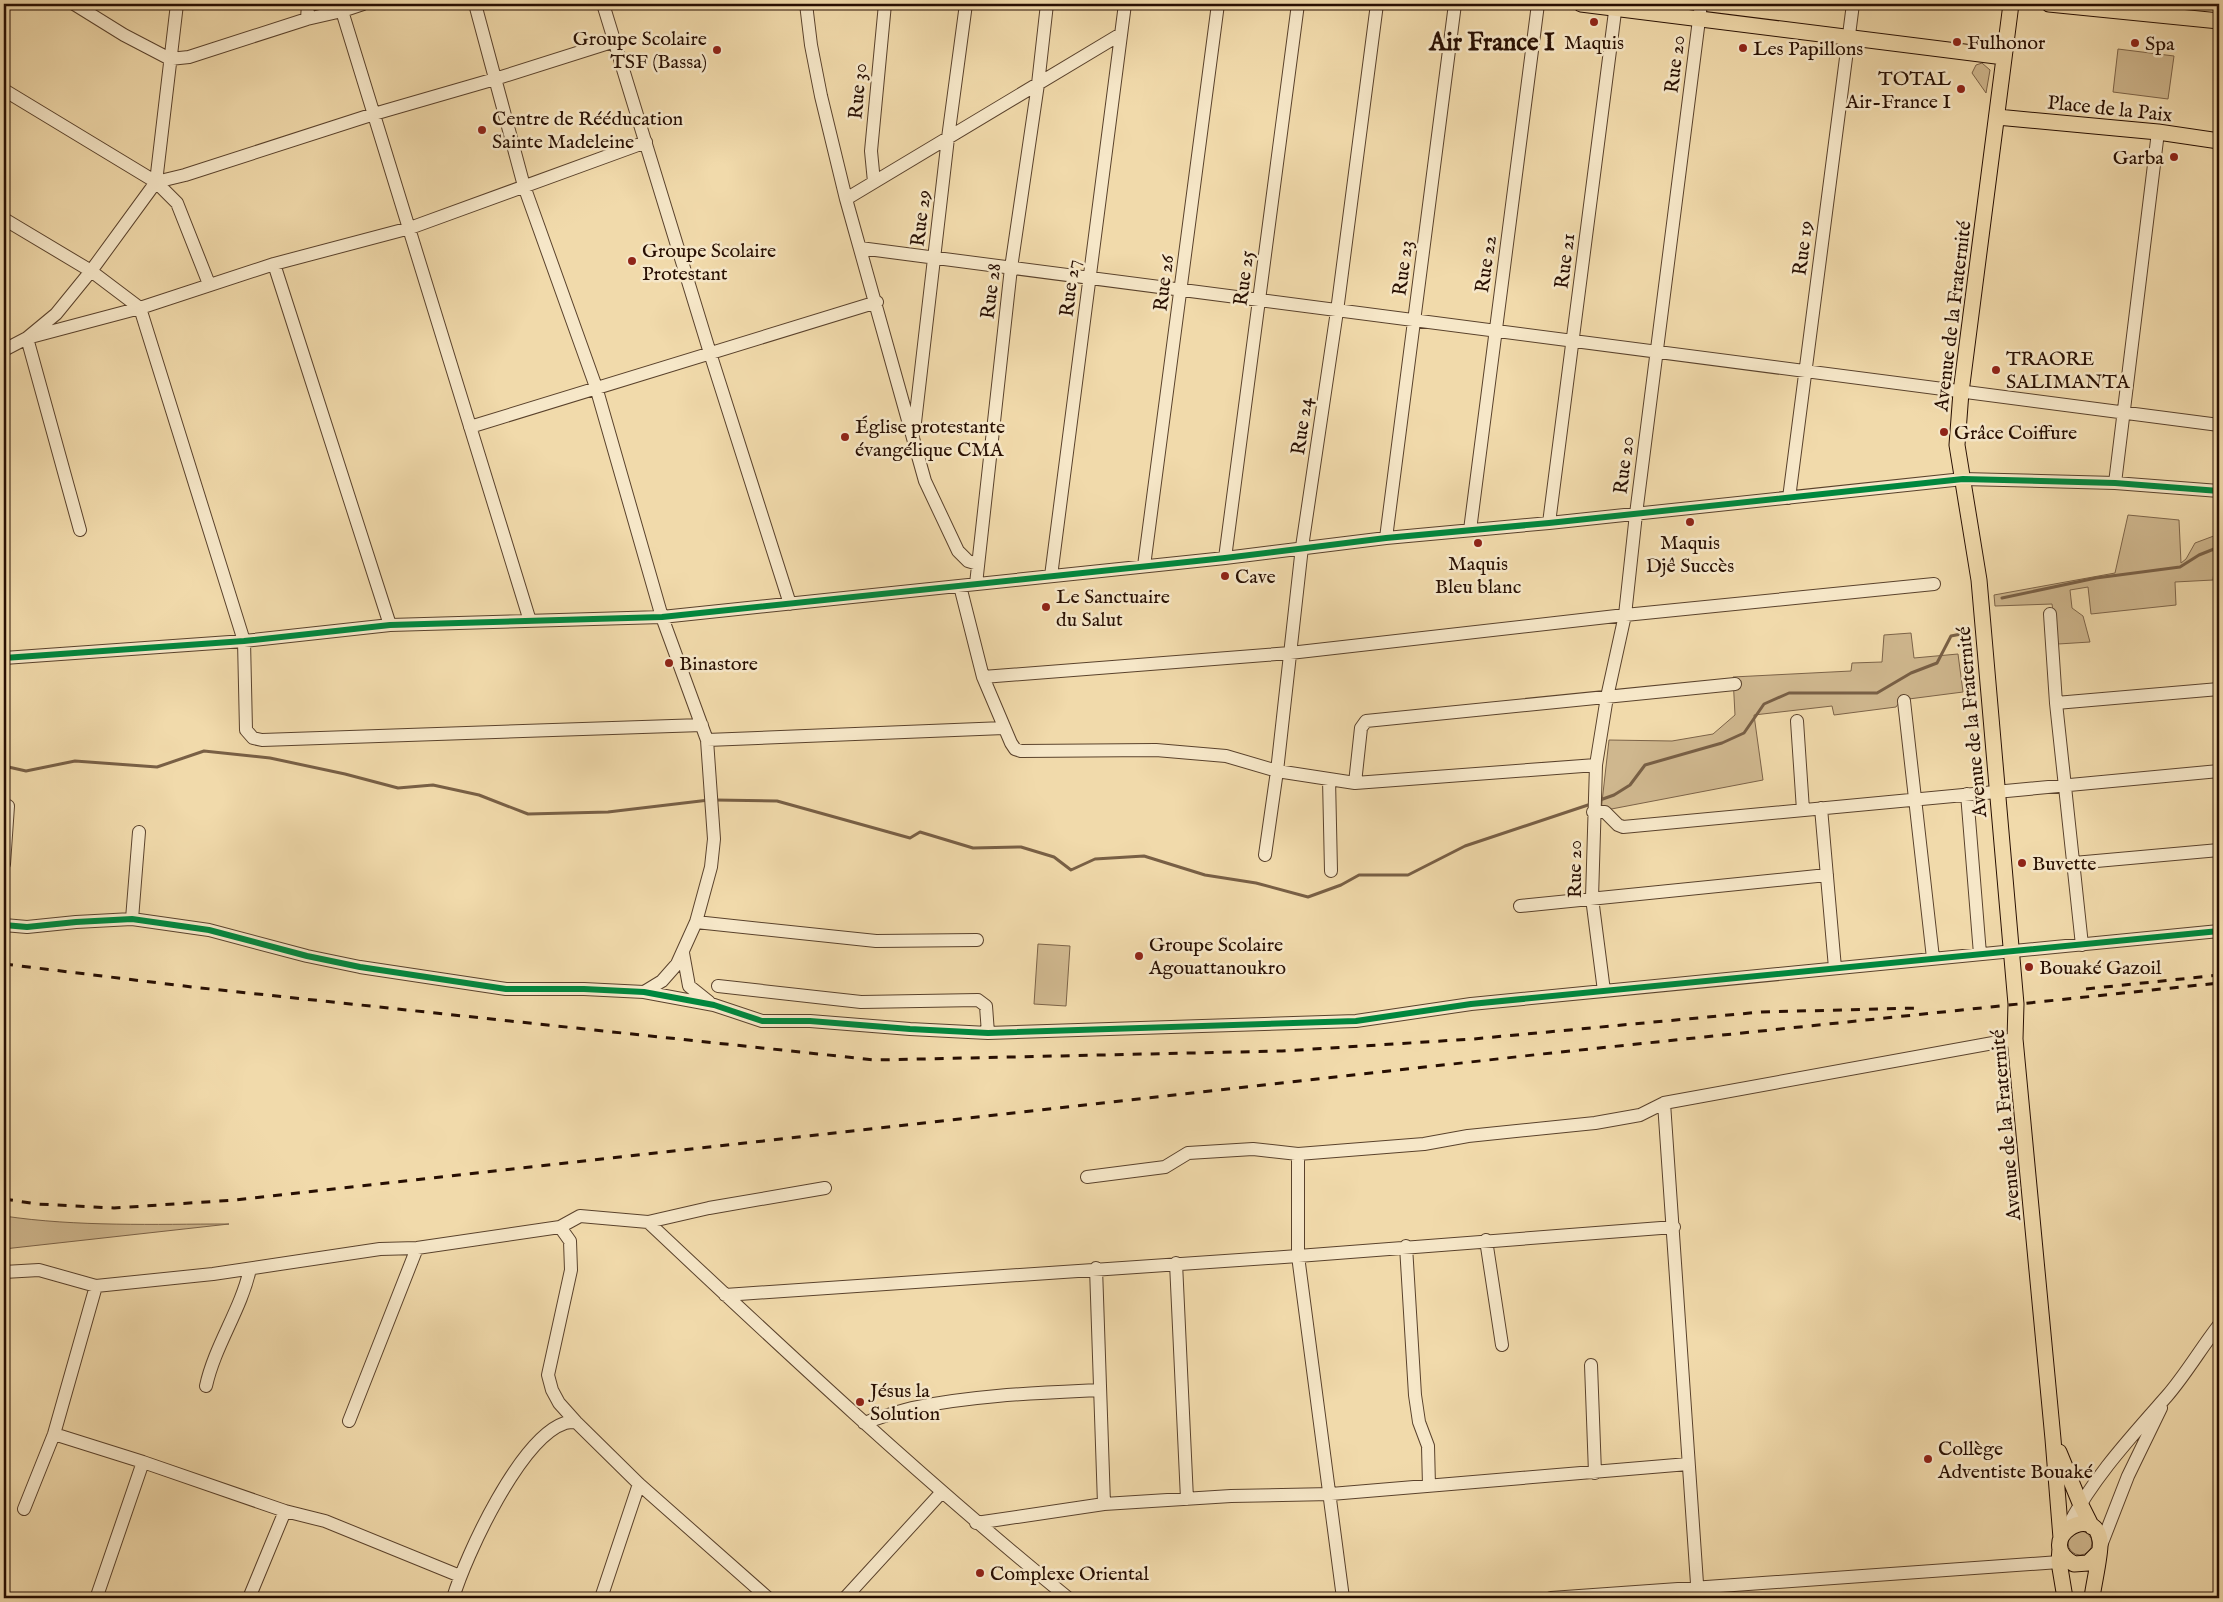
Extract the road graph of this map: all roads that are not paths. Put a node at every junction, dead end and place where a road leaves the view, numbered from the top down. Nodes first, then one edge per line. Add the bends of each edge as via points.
1 (74, 4) edge
2 (177, 4) edge
3 (308, 4) edge
4 (363, 4) edge
5 (475, 4) edge
6 (603, 4) edge
7 (806, 4) edge
8 (885, 4) edge
9 (966, 4) edge
10 (1047, 4) edge
11 (1125, 4) edge
12 (1218, 4) edge
13 (1298, 4) edge
14 (1377, 4) edge
15 (1455, 4) edge
16 (1538, 4) edge
17 (1582, 4) edge
18 (1852, 4) edge
19 (2011, 4) edge
20 (2049, 4) edge
21 (1616, 6) edge
22 (2170, 9) edge
23 (342, 11) junction
24 (1700, 11) edge
25 (307, 19) junction
26 (2219, 21) edge
27 (1121, 34) junction
28 (1848, 37) junction
29 (615, 41) junction
30 (2004, 57) junction
31 (170, 59) junction
32 (495, 79) junction
33 (1038, 84) junction
34 (4, 90) edge
35 (374, 114) junction
36 (1997, 117) junction
37 (2158, 132) junction
38 (948, 138) junction
39 (2219, 140) edge
40 (646, 142) junction
41 (156, 182) junction
42 (874, 182) junction
43 (524, 186) junction
44 (846, 199) junction
45 (4, 219) edge
46 (410, 228) junction
47 (860, 248) junction
48 (934, 258) junction
49 (274, 264) junction
50 (1012, 268) junction
51 (91, 271) junction
52 (1090, 278) junction
53 (209, 284) junction
54 (1180, 290) junction
55 (1259, 300) junction
56 (877, 302) junction
57 (140, 308) junction
58 (1337, 311) junction
59 (1414, 321) junction
60 (1495, 331) junction
61 (27, 338) junction
62 (1572, 341) junction
63 (4, 350) edge
64 (1656, 352) junction
65 (710, 353) junction
66 (1805, 372) junction
67 (596, 387) junction
68 (1961, 392) junction
69 (2123, 414) junction
70 (2219, 425) edge
71 (470, 427) junction
72 (914, 438) junction
73 (1963, 479) junction
74 (2115, 482) junction
75 (2219, 491) edge
76 (1789, 498) junction
77 (1636, 514) junction
78 (1549, 523) junction
79 (80, 530) dead end
80 (1470, 530) junction
81 (1386, 538) junction
82 (1302, 547) junction
83 (1225, 558) junction
84 (978, 564) junction
85 (1144, 566) junction
86 (1051, 576) junction
87 (976, 584) junction
88 (1934, 584) dead end
89 (960, 586) junction
90 (790, 604) junction
91 (2050, 614) dead end
92 (1625, 615) junction
93 (662, 617) junction
94 (530, 621) junction
95 (390, 625) junction
96 (244, 641) junction
97 (1290, 653) junction
98 (4, 658) edge
99 (982, 677) junction
100 (1735, 684) dead end
101 (2219, 689) edge
102 (1607, 697) junction
103 (1904, 701) dead end
104 (2056, 703) junction
105 (1797, 721) dead end
106 (702, 725) junction
107 (1004, 728) junction
108 (707, 740) junction
109 (1596, 765) junction
110 (2219, 771) edge
111 (1277, 772) junction
112 (1329, 779) junction
113 (1356, 783) junction
114 (2066, 784) junction
115 (1997, 791) junction
116 (1966, 794) junction
117 (1915, 799) junction
118 (8, 806) dead end
119 (1821, 808) junction
120 (1803, 810) junction
121 (1593, 812) junction
122 (139, 832) dead end
123 (2219, 850) edge
124 (1265, 855) dead end
125 (2074, 863) junction
126 (4, 864) edge
127 (1331, 871) dead end
128 (1827, 875) junction
129 (1592, 898) junction
130 (1520, 906) dead end
131 (132, 919) junction
132 (696, 922) junction
133 (4, 925) edge
134 (2219, 931) edge
135 (977, 940) dead end
136 (2082, 945) junction
137 (683, 950) junction
138 (2011, 951) junction
139 (1980, 954) junction
140 (1933, 958) junction
141 (1836, 968) junction
142 (718, 986) dead end
143 (1604, 991) junction
144 (644, 992) junction
145 (714, 1005) junction
146 (988, 1033) junction
147 (2015, 1039) junction
148 (1664, 1103) junction
149 (1298, 1154) junction
150 (1087, 1177) dead end
151 (825, 1188) dead end
152 (648, 1222) junction
153 (560, 1227) junction
154 (1674, 1227) junction
155 (1486, 1240) junction
156 (1406, 1246) junction
157 (417, 1248) junction
158 (1298, 1256) junction
159 (1176, 1263) junction
160 (1096, 1268) junction
161 (250, 1269) junction
162 (4, 1272) edge
163 (96, 1286) junction
164 (725, 1294) junction
165 (2219, 1325) edge
166 (1502, 1346) dead end
167 (1591, 1365) dead end
168 (206, 1386) dead end
169 (1100, 1390) junction
170 (2168, 1394) junction
171 (350, 1421) dead end
172 (576, 1422) junction
173 (864, 1423) junction
174 (54, 1434) junction
175 (2053, 1439) junction
176 (143, 1462) junction
177 (1688, 1464) junction
178 (1595, 1472) junction
179 (640, 1484) junction
180 (1429, 1486) junction
181 (941, 1493) junction
182 (1331, 1494) junction
183 (1187, 1499) junction
184 (2080, 1503) junction
185 (1104, 1504) junction
186 (24, 1509) dead end
187 (284, 1511) junction
188 (976, 1523) junction
189 (2092, 1527) junction
190 (2062, 1544) junction
191 (2099, 1551) junction
192 (460, 1576) junction
193 (1697, 1593) edge
194 (99, 1598) edge
195 (249, 1598) edge
196 (453, 1598) edge
197 (601, 1598) edge
198 (768, 1598) edge
199 (845, 1598) edge
200 (1068, 1598) edge
201 (1343, 1598) edge
202 (1551, 1598) edge
203 (2065, 1598) edge
204 (2092, 1598) edge

1 - 31 street
2 - 31 street
3 - 25 street
4 - 23 street
5 - 32 street
6 - 29 street
7 - 44 street via 821,96
8 - 42 street, Rue 30 via 871,151
9 - 38 street, Rue 29
10 - 33 street, Rue 28
11 - 27 street, Rue 27
12 - 54 street, Rue 26
13 - 55 street, Rue 25
14 - 58 street, Rue 24
15 - 59 street, Rue 23
16 - 60 street, Rue 22
17 - 21 main road
18 - 28 street, Rue 19
19 - 30 main road, Avenue de la Fraternité
20 - 22 main road
21 - 24 main road
21 - 62 street, Rue 21
22 - 26 main road
23 - 25 street
23 - 35 street
24 - 28 main road
24 - 64 street, Rue 20
25 - 31 street via 189,57
27 - 33 street
27 - 52 street, Rue 27
28 - 30 main road
28 - 66 street, Rue 19
29 - 32 street
29 - 40 street
30 - 36 main road, Avenue de la Fraternité
31 - 41 street
32 - 35 street
32 - 43 street
33 - 38 street
33 - 50 street, Rue 28
34 - 41 street
35 - 41 street via 185,176
35 - 46 street
36 - 37 main road, Place de la Paix
36 - 68 main road, Avenue de la Fraternité
37 - 39 main road, Place de la Paix
37 - 69 street
38 - 42 street
38 - 48 street, Rue 29
40 - 43 street
40 - 65 street
41 - 51 street
41 - 53 street via 177,203
42 - 44 street
43 - 46 street
43 - 67 street
44 - 47 street
45 - 51 street
46 - 49 street
46 - 71 street
47 - 48 street
47 - 56 street
48 - 50 street
48 - 72 street, Rue 29
49 - 53 street
49 - 95 street
50 - 52 street
50 - 84 street, Rue 28
51 - 57 street
51 - 61 street via 56,314
52 - 54 street
52 - 86 street, Rue 27
53 - 57 street
54 - 55 street
54 - 85 street, Rue 26
55 - 58 street
55 - 83 street, Rue 25
56 - 65 street
56 - 72 street
57 - 61 street
57 - 96 street
58 - 59 street
58 - 82 street, Rue 24
59 - 60 street
59 - 81 street, Rue 23
60 - 62 street
60 - 80 street, Rue 22
61 - 63 street
61 - 79 street
62 - 64 street
62 - 78 street, Rue 21
64 - 66 street
64 - 77 street, Rue 20
65 - 67 street
65 - 90 street
66 - 68 street
66 - 76 street, Rue 19
67 - 71 street
67 - 93 street
68 - 69 street
68 - 73 main road, Avenue de la Fraternité via 1957,445
69 - 70 street
69 - 74 street
71 - 94 street
72 - 84 street via 925,481 958,551 968,561
73 - 74 street
73 - 76 street
73 - 115 main road, Avenue de la Fraternité via 1979,580
74 - 75 street
76 - 77 street
77 - 78 street
77 - 92 street, Rue 20
78 - 80 street
80 - 81 street
81 - 82 street
82 - 83 street
82 - 97 street, Rue 24
83 - 85 street
84 - 87 street, Rue 28
85 - 86 street
86 - 87 street
87 - 89 street
88 - 92 street
89 - 90 street
89 - 99 street
90 - 93 street
91 - 104 street
92 - 97 street
92 - 102 street, Rue 20
93 - 94 street
93 - 106 street
94 - 95 street
95 - 96 street
96 - 98 street
96 - 106 street via 246,730 258,740
97 - 99 street
97 - 111 street, Rue 24
99 - 107 street
100 - 102 street
101 - 104 street
102 - 109 street, Rue 20
102 - 113 street via 1366,721 1361,728
103 - 117 street
104 - 114 street
105 - 120 street
106 - 108 street
107 - 108 street
107 - 111 street via 1015,749 1021,751 1156,750 1226,756
108 - 132 street via 714,839 711,867
109 - 113 street
109 - 121 street, Rue 20
110 - 114 street
111 - 112 street
111 - 124 street, Rue 24
112 - 113 street
112 - 127 street
114 - 115 street
114 - 125 street
115 - 116 street
115 - 138 main road, Avenue de la Fraternité
116 - 117 street
116 - 139 street
117 - 119 street
117 - 140 street
118 - 126 street
119 - 120 street
119 - 128 street
120 - 121 street via 1623,827 1605,812
121 - 129 street, Rue 20
122 - 131 street
123 - 125 street
125 - 136 street
128 - 129 street
128 - 141 street
129 - 130 street
129 - 143 street, Rue 20
131 - 133 street via 27,927
131 - 144 street via 209,930 360,967 496,987
132 - 135 street via 876,941
132 - 137 street
134 - 136 street
136 - 138 street
137 - 144 street via 677,964 662,981
137 - 145 street via 689,986
138 - 139 street
138 - 147 main road, Avenue de la Fraternité via 2016,1004
139 - 140 street
140 - 141 street
141 - 143 street
142 - 146 street via 861,1002 978,1000 986,1006
143 - 146 street via 1471,1004 1356,1021
144 - 145 street
145 - 146 street via 762,1021 810,1021
147 - 148 street
147 - 175 main road, Avenue de la Fraternité
148 - 149 street via 1640,1115 1594,1123 1546,1126 1414,1145
148 - 154 street
149 - 150 street via 1253,1149 1188,1153 1165,1167
149 - 158 street
151 - 152 street
152 - 153 street via 580,1216
152 - 164 street
153 - 157 street
153 - 172 street via 570,1241 571,1270 548,1375 559,1403
154 - 155 street
154 - 177 street
155 - 156 street
155 - 166 street
156 - 158 street
156 - 180 street via 1415,1395 1419,1422 1428,1446
157 - 161 street via 380,1249
157 - 171 street
158 - 159 street
158 - 182 street
159 - 160 street
159 - 183 street
160 - 164 street
160 - 169 street
161 - 163 street
161 - 168 street via 246,1290
162 - 163 street via 39,1270
163 - 174 street
164 - 173 street
165 - 170 street
167 - 178 street
169 - 173 street via 960,1399
169 - 185 street
170 - 184 street
170 - 191 street via 2128,1476
172 - 179 street
172 - 192 street via 565,1422 534,1446 512,1474
173 - 181 street
174 - 176 street
174 - 186 street
175 - 184 main road, Avenue de la Fraternité
175 - 190 main road, Avenue de la Fraternité
176 - 187 street
176 - 194 street
177 - 178 street
177 - 193 street
178 - 180 street
179 - 197 street
179 - 198 street
180 - 182 street
181 - 188 street
181 - 199 street
182 - 183 street
182 - 201 street
183 - 185 street
184 - 189 main road, Avenue de la Fraternité
184 - 190 street
185 - 188 street
187 - 192 street via 325,1521
187 - 195 street
188 - 200 street
189 - 190 main road via 2076,1524
189 - 191 main road via 2099,1537
190 - 191 main road via 2068,1560 2081,1564 2088,1563
190 - 193 street
190 - 203 main road, Avenue de la Fraternité
191 - 204 main road
192 - 196 street
193 - 202 street

